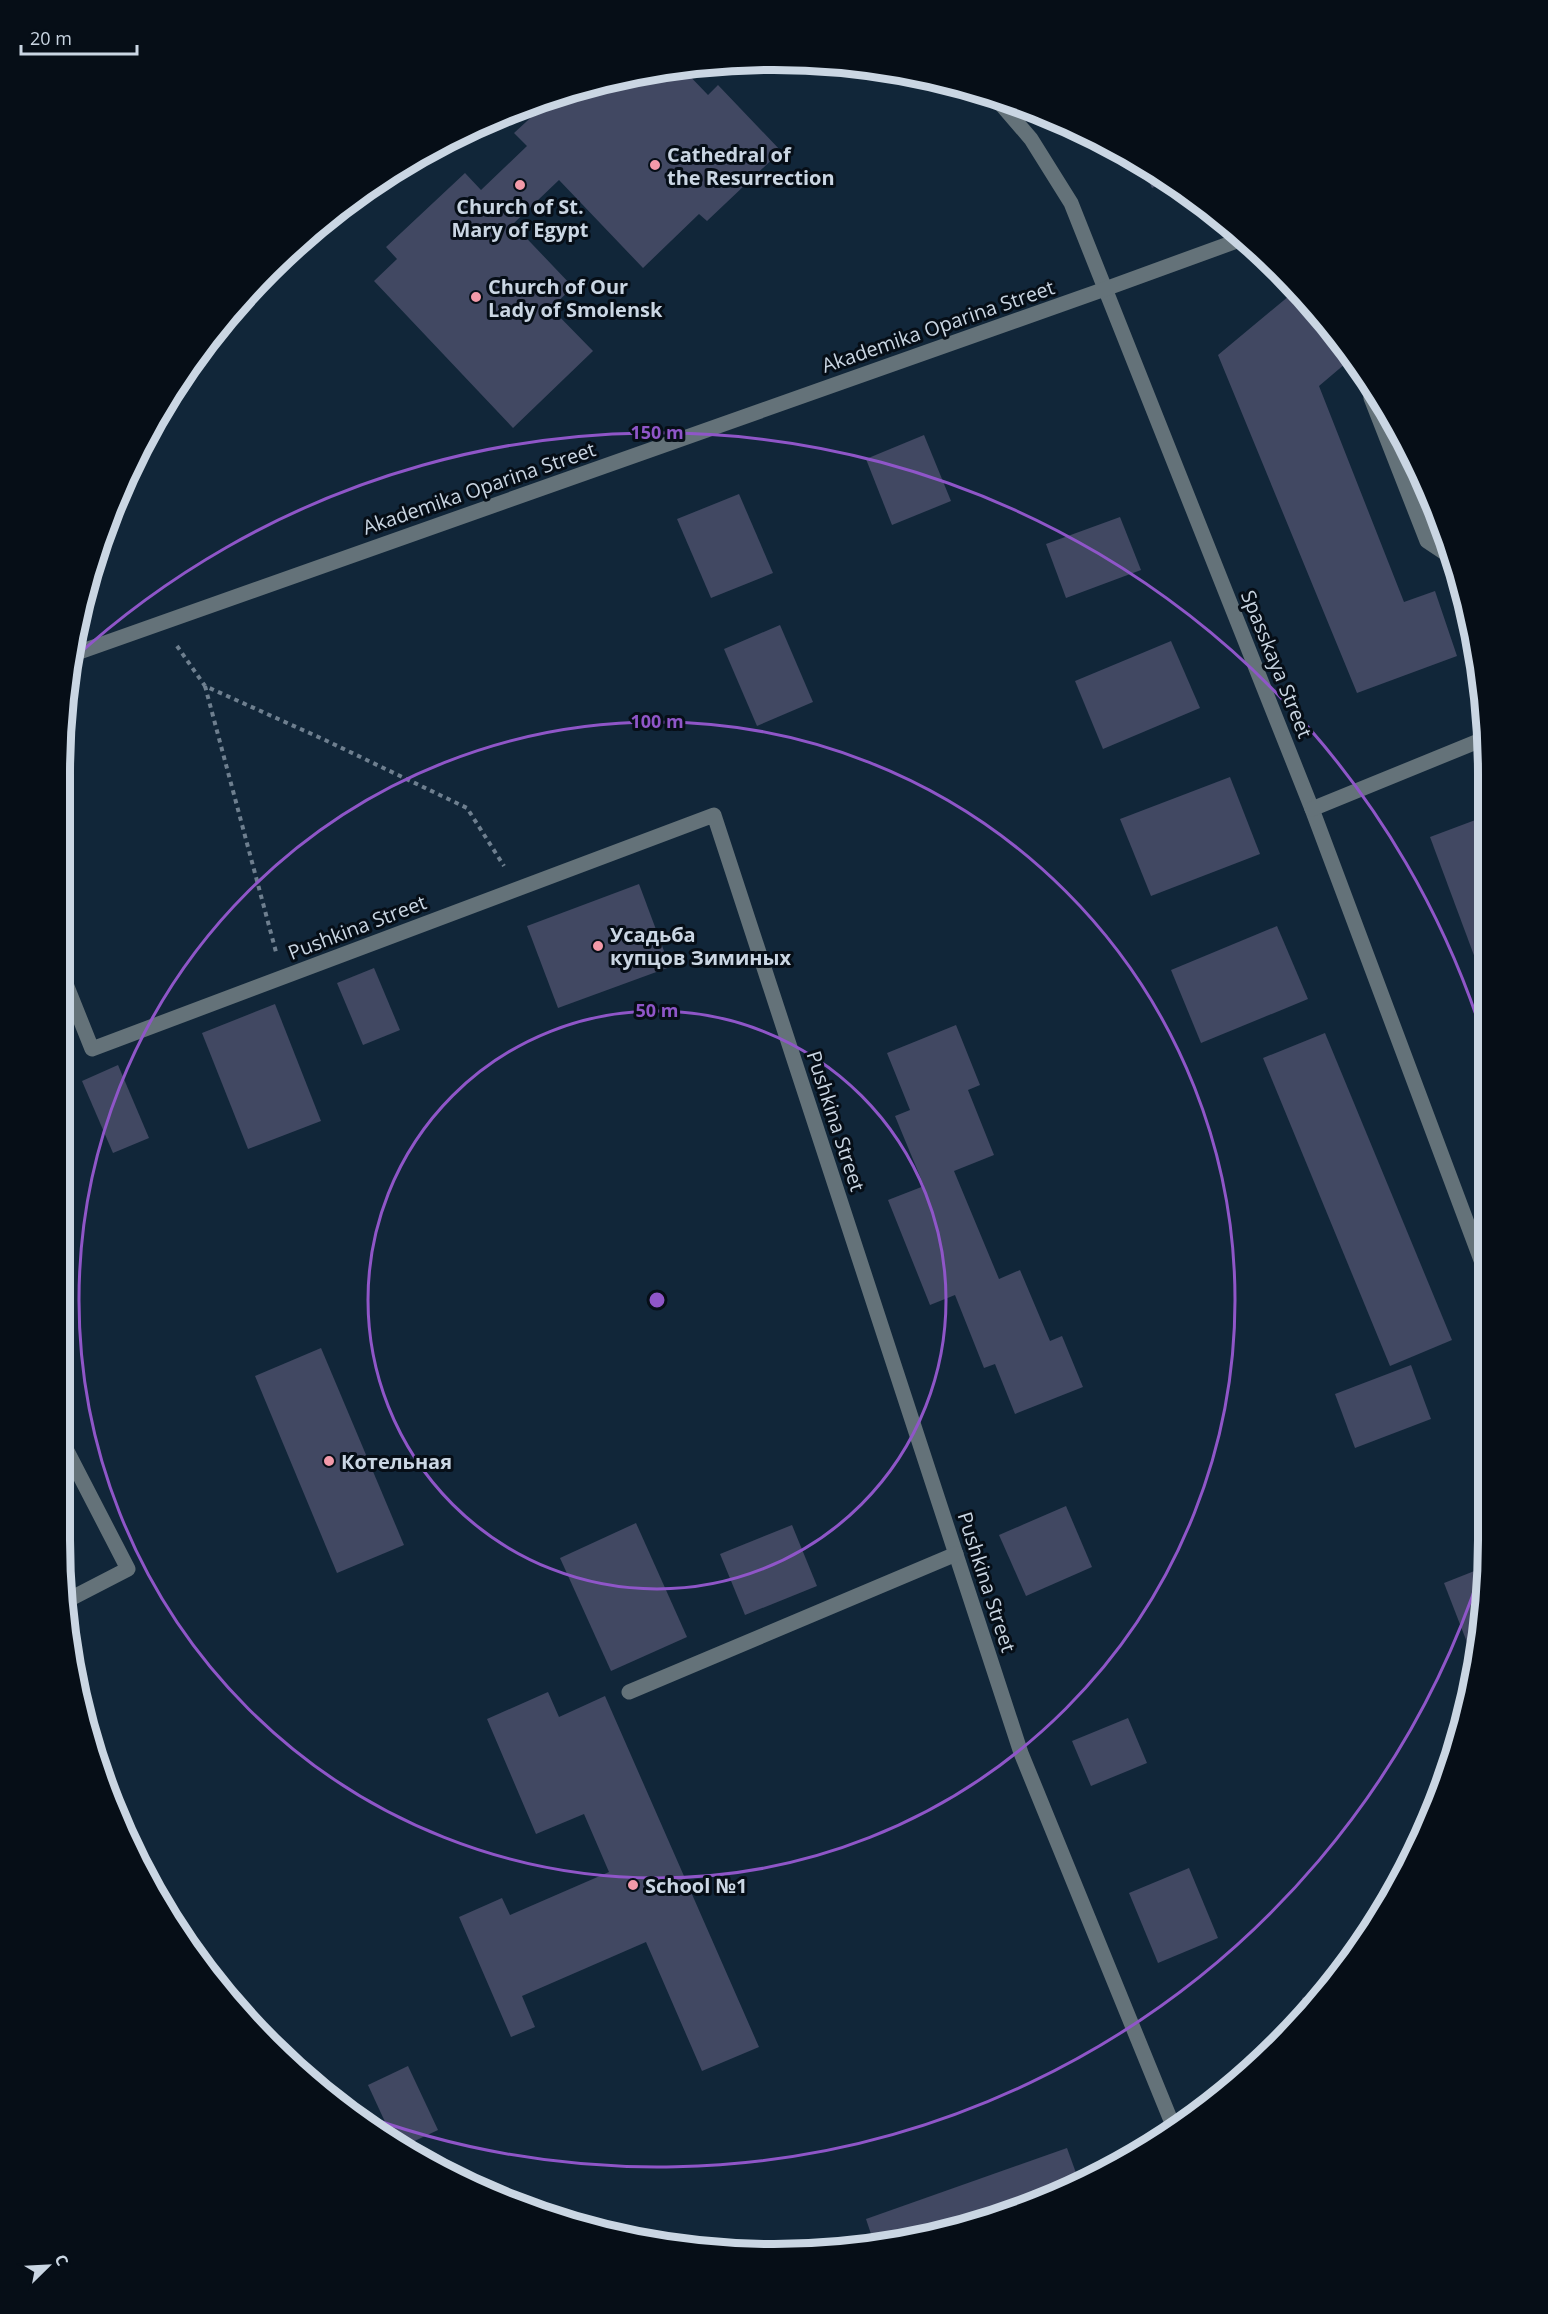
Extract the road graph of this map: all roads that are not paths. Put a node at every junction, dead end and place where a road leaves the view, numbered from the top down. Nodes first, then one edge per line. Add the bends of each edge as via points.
1 (1006, 110) edge
2 (1234, 242) edge
3 (1105, 289) junction
4 (1376, 410) edge
5 (1441, 550) edge
6 (82, 651) edge
7 (1477, 742) edge
8 (1312, 809) junction
9 (70, 994) edge
10 (1478, 1252) edge
11 (70, 1457) edge
12 (956, 1554) junction
13 (73, 1597) edge
14 (629, 1692) dead end
15 (1171, 2121) edge

1 - 3 street, Spasskaya Street via 1031,139 1071,203
2 - 3 street, Akademika Oparina Street
3 - 6 street, Akademika Oparina Street
3 - 8 street, Spasskaya Street
4 - 5 street via 1427,541
7 - 8 street
8 - 10 street, Spasskaya Street
9 - 12 street, Pushkina Street via 92,1049 714,815
11 - 13 street via 128,1569
12 - 14 street
12 - 15 street, Pushkina Street via 1021,1753

